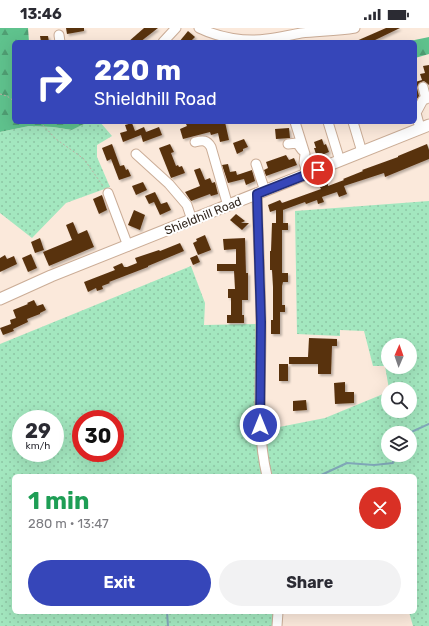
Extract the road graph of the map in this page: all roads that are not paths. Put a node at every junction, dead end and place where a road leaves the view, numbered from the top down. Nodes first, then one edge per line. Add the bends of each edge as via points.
1 (176, 28) edge
2 (199, 28) edge
3 (355, 28) edge
4 (165, 40) edge
5 (423, 87) dead end
6 (417, 112) edge
7 (417, 116) edge
8 (296, 124) edge
9 (329, 124) edge
10 (354, 124) edge
11 (424, 126) edge
12 (195, 142) dead end
13 (288, 144) dead end
14 (362, 152) junction
15 (136, 154) dead end
16 (340, 161) junction
17 (256, 164) dead end
18 (306, 174) junction
19 (108, 192) road end
20 (261, 193) junction
21 (228, 206) junction
22 (192, 220) junction
23 (128, 246) junction
24 (0, 299) edge
25 (266, 474) edge
26 (278, 614) edge
27 (277, 626) edge

1 - 4 street
2 - 3 street via 212,34 241,40 267,40
5 - 6 street via 426,99
7 - 11 street
8 - 18 street via 305,154
9 - 16 street
10 - 14 street
11 - 14 main road, Shieldhill Road
12 - 21 street via 202,140 211,146
13 - 18 street via 297,143 300,146
14 - 16 main road, Shieldhill Road
15 - 22 street via 187,204
16 - 18 main road, Shieldhill Road
17 - 20 street
18 - 20 main road, Shieldhill Road
19 - 23 street
20 - 21 main road, Shieldhill Road
20 - 25 street via 260,425
21 - 22 main road, Shieldhill Road
22 - 23 main road, Shieldhill Road
23 - 24 main road, Shieldhill Road
26 - 27 street

